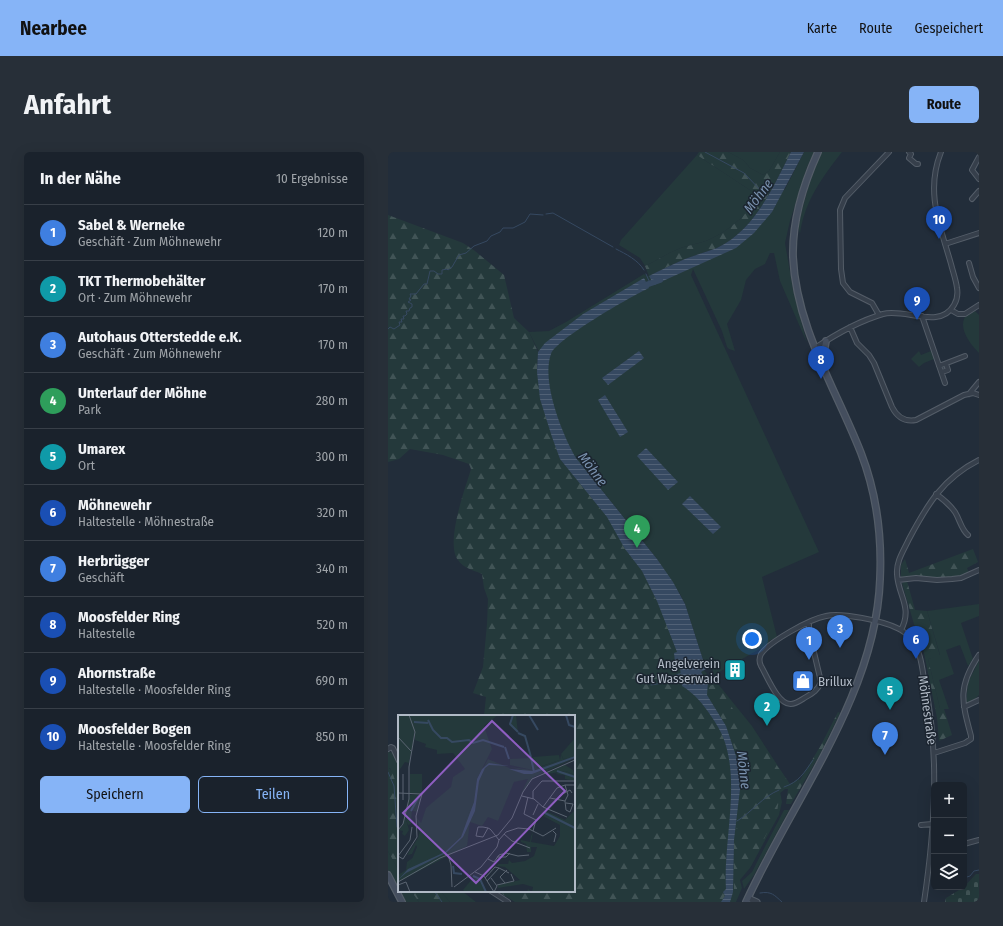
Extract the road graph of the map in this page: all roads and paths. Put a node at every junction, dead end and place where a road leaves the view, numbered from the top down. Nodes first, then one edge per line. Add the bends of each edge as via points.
1 (818, 152) edge
2 (889, 152) edge
3 (909, 152) edge
4 (941, 152) edge
5 (979, 157) edge
6 (918, 164) dead end
7 (979, 179) edge
8 (979, 191) edge
9 (972, 199) dead end
10 (979, 233) edge
11 (945, 244) junction
12 (969, 264) dead end
13 (979, 288) edge
14 (979, 305) edge
15 (951, 310) junction
16 (879, 315) junction
17 (922, 316) junction
18 (850, 327) junction
19 (826, 341) junction
20 (816, 348) junction
21 (965, 356) dead end
22 (822, 363) junction
23 (946, 364) junction
24 (939, 366) junction
25 (942, 372) junction
26 (979, 382) edge
27 (945, 383) dead end
28 (969, 394) junction
29 (979, 395) edge
30 (979, 460) edge
31 (936, 494) junction
32 (968, 535) dead end
33 (979, 570) edge
34 (898, 580) junction
35 (875, 621) junction
36 (809, 622) junction
37 (901, 630) junction
38 (979, 655) edge
39 (979, 700) edge
40 (964, 707) junction
41 (388, 748) edge
42 (934, 753) junction
43 (398, 759) edge
44 (932, 818) edge
45 (931, 824) edge
46 (921, 825) dead end
47 (979, 840) edge
48 (967, 843) edge
49 (931, 864) edge
50 (388, 875) edge
51 (493, 892) edge
52 (747, 900) edge
53 (402, 902) edge
54 (508, 902) edge
55 (757, 902) edge
56 (924, 902) edge

1 - 20 main road via 799,206 793,255 800,301
2 - 16 street via 845,198 840,210 843,283 850,292 872,303
3 - 6 street via 909,158
4 - 11 street via 933,188
5 - 7 street via 972,170
8 - 9 street
10 - 11 street
11 - 15 street via 958,291
12 - 13 street
14 - 15 street via 965,314
15 - 17 street via 937,317
16 - 17 street via 899,312
16 - 18 street
17 - 24 street
18 - 19 street
18 - 28 street via 857,343 872,359 892,407 902,418 916,420
19 - 20 street
19 - 22 main road
20 - 22 main road
21 - 23 street
22 - 35 main road via 861,454 876,509 881,577
23 - 24 street
23 - 25 street via 948,370
24 - 25 street
25 - 27 street
26 - 28 street
28 - 29 street
30 - 31 street via 954,475
31 - 32 street via 951,507 963,531
31 - 34 street via 900,557 897,568
33 - 34 street via 952,579
34 - 37 street via 906,612
35 - 36 street, Möhnestraße via 845,615 826,615
35 - 37 street, Möhnestraße
35 - 52 main road via 863,669 828,748
36 - 36 street, Möhnestraße via 821,680 819,688 794,704 782,702 760,662 761,655 781,637
37 - 42 street, Möhnestraße via 914,642 921,662 930,710
38 - 40 street via 971,667 966,682
39 - 40 street
40 - 42 street via 971,739 964,744
41 - 43 street via 393,748
42 - 44 street, Möhnestraße
45 - 46 street
47 - 48 street
49 - 56 street, Möhnestraße
50 - 53 main road
51 - 54 street
52 - 55 street

